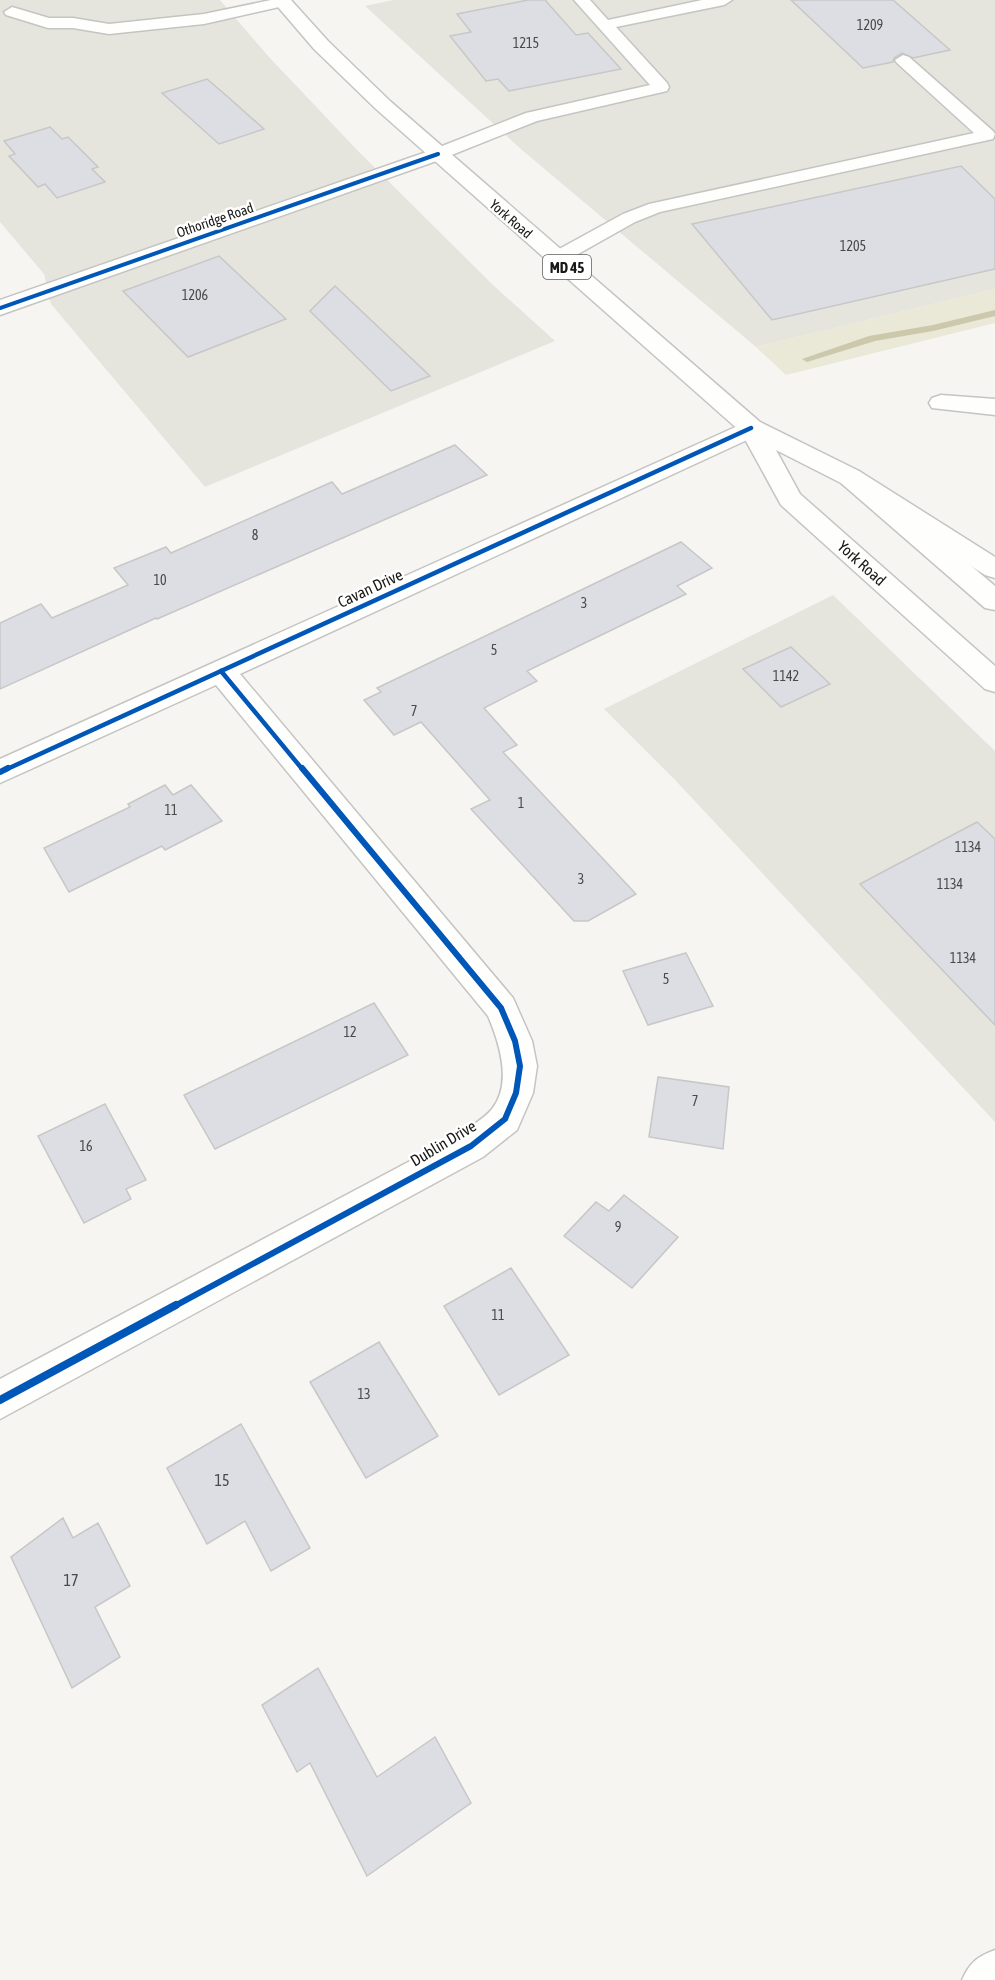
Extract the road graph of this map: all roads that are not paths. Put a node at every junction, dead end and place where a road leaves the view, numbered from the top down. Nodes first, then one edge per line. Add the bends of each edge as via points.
1 (32, 0) edge
2 (582, 0) edge
3 (724, 0) edge
4 (286, 1) edge
5 (6, 15) edge
6 (605, 25) junction
7 (903, 60) dead end
8 (438, 154) junction
9 (557, 258) junction
10 (0, 308) edge
11 (941, 403) dead end
12 (995, 407) edge
13 (751, 428) junction
14 (850, 477) junction
15 (995, 568) edge
16 (995, 601) edge
17 (220, 671) junction
18 (995, 682) edge
19 (0, 772) edge
20 (0, 1400) edge
21 (995, 1973) edge
22 (986, 1980) edge

1 - 5 lane
2 - 6 lane
3 - 6 lane
4 - 5 lane via 204,19 109,29
4 - 8 main road, York Road / MD 45 via 345,70
6 - 8 lane via 661,87 532,117
7 - 9 lane via 987,135 655,208
8 - 9 main road, York Road / MD 45
8 - 10 main road, Othoridge Road
9 - 13 main road, York Road / MD 45
11 - 12 main road
13 - 14 main road, York Road / MD 45
13 - 17 main road, Cavan Drive
13 - 18 main road, York Road / MD 45 via 790,499
14 - 15 main road
14 - 16 main road, York Road / MD 45
17 - 19 main road, Cavan Drive
17 - 20 main road, Dublin Drive via 501,1008 515,1041 520,1066 516,1093 505,1119 471,1146
21 - 22 main road

